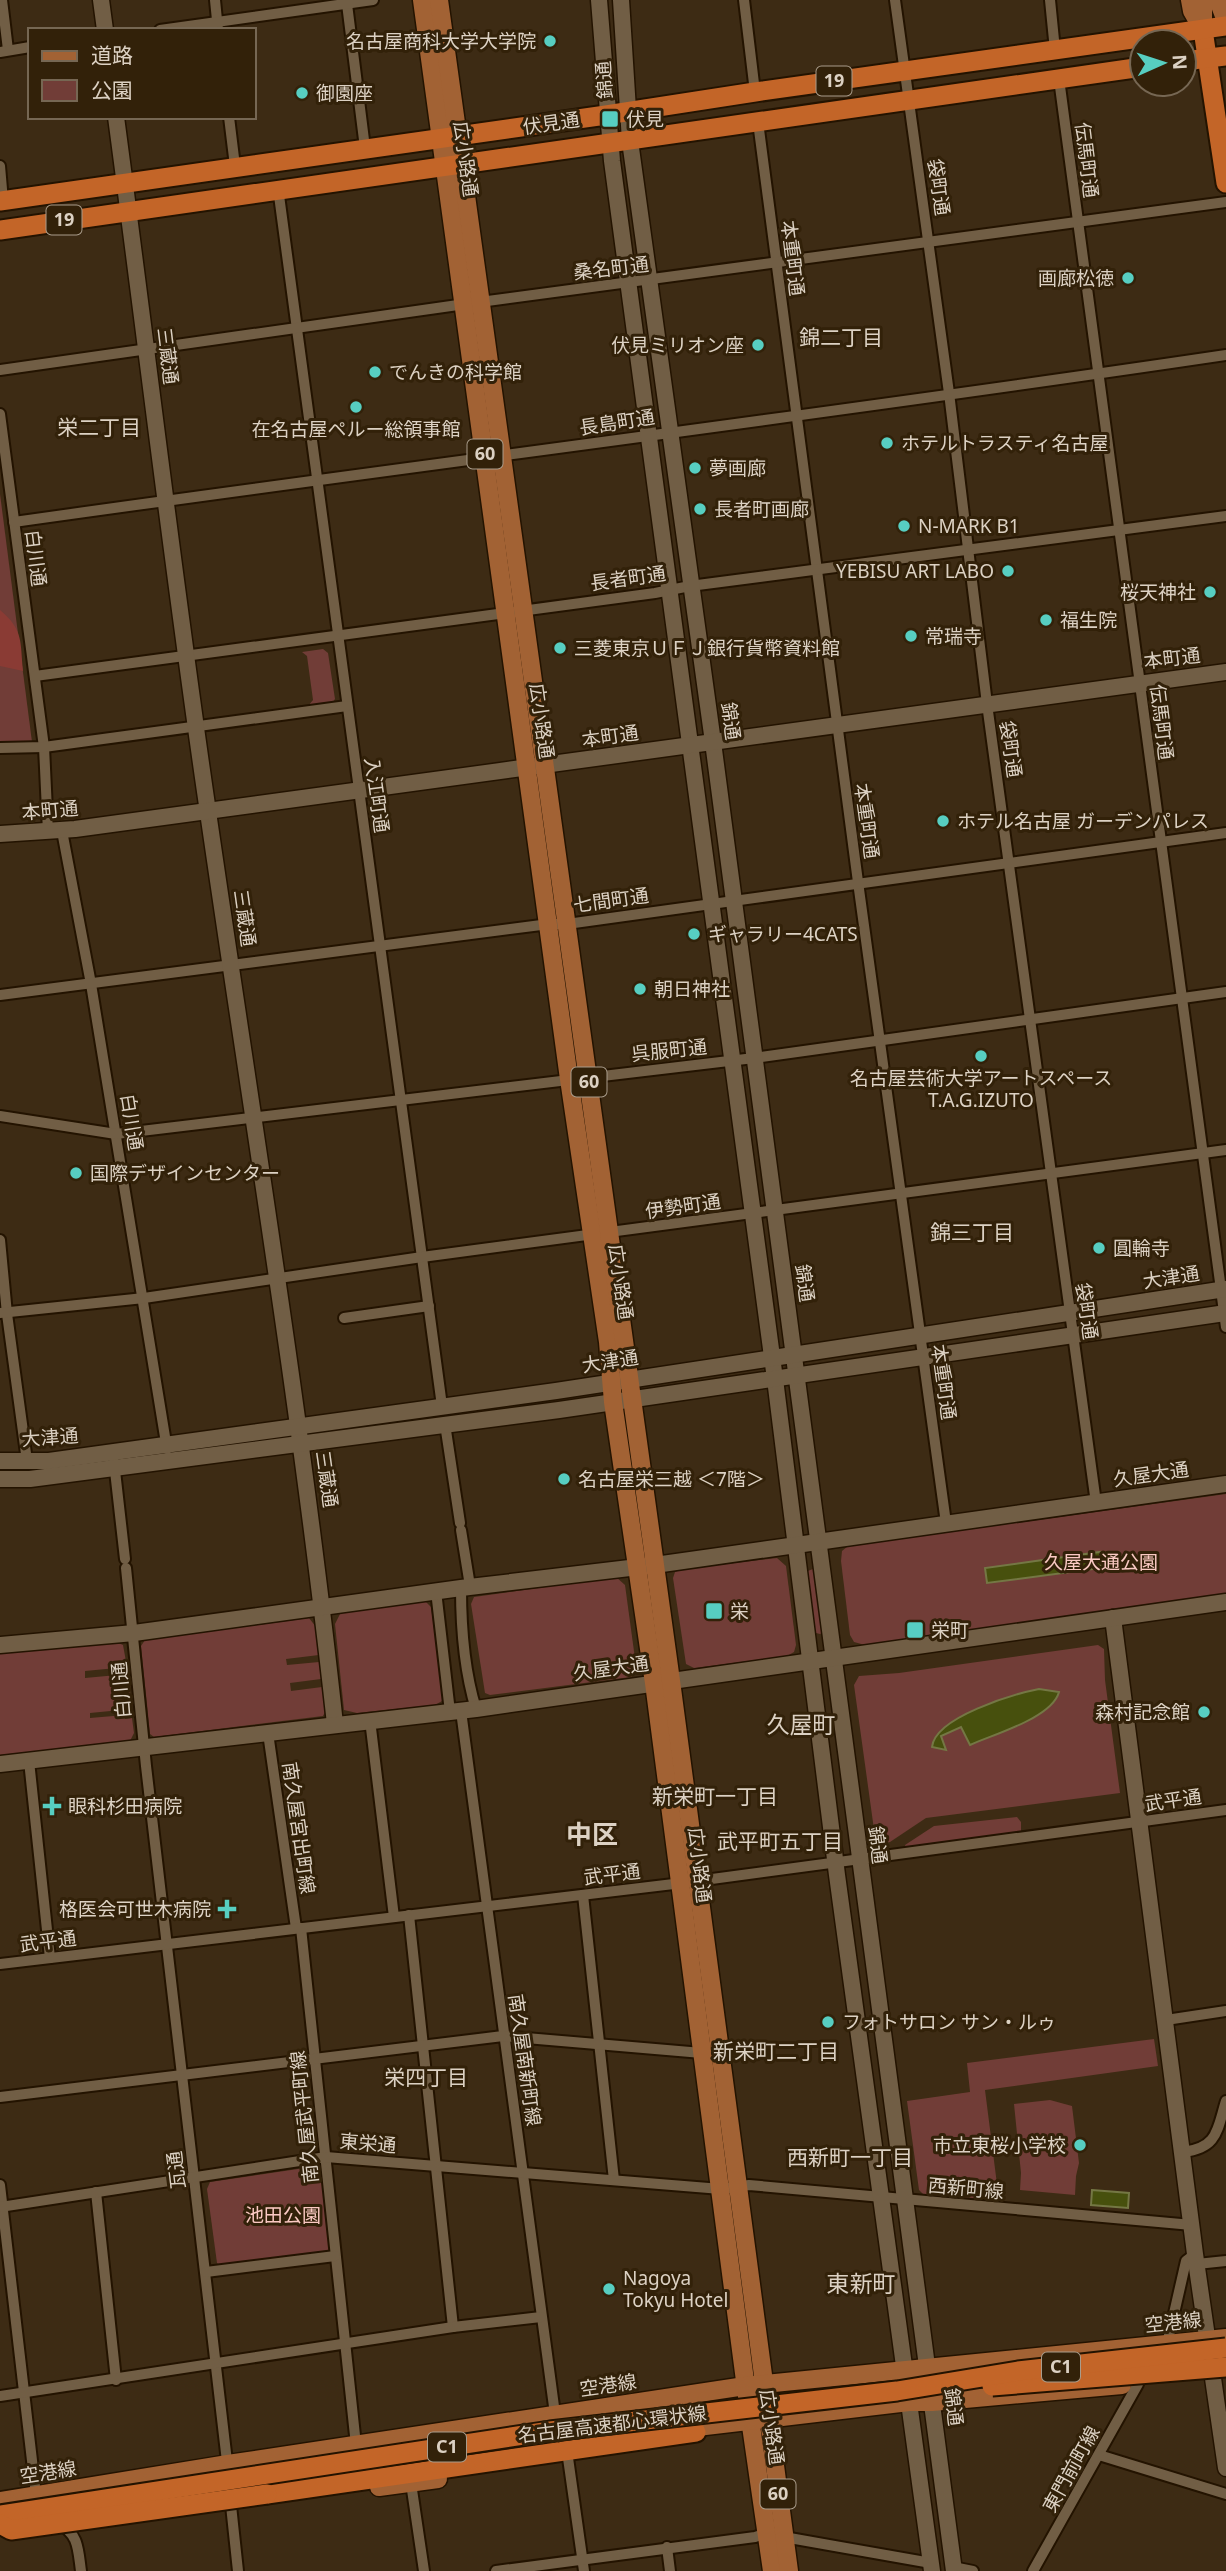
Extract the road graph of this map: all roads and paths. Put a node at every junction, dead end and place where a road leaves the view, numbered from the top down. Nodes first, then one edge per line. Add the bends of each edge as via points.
1 (2, 0) edge
2 (101, 0) edge
3 (215, 0) edge
4 (373, 0) edge
5 (422, 0) edge
6 (439, 0) edge
7 (598, 0) edge
8 (621, 0) edge
9 (744, 0) edge
10 (895, 0) edge
11 (1049, 0) edge
12 (1190, 0) edge
13 (1203, 0) edge
14 (1218, 0) edge
15 (316, 4) edge
16 (347, 4) junction
17 (1226, 21) edge
18 (217, 26) edge
19 (1226, 26) edge
20 (105, 28) edge
21 (188, 28) edge
22 (1203, 30) junction
23 (28, 47) edge
24 (1055, 50) junction
25 (4, 51) edge
26 (1217, 57) edge
27 (1198, 59) edge
28 (1128, 69) edge
29 (905, 71) junction
30 (1059, 79) junction
31 (755, 92) junction
32 (909, 100) junction
33 (628, 112) junction
34 (606, 115) junction
35 (116, 119) edge
36 (229, 119) edge
37 (758, 122) junction
38 (450, 137) junction
39 (630, 141) junction
40 (610, 144) junction
41 (365, 148) junction
42 (454, 164) junction
43 (0, 166) edge
44 (235, 166) junction
45 (125, 183) junction
46 (1226, 183) edge
47 (278, 188) junction
48 (1, 201) edge
49 (1226, 202) edge
50 (128, 211) junction
51 (1077, 223) junction
52 (0, 230) edge
53 (929, 244) junction
54 (776, 263) junction
55 (649, 281) junction
56 (628, 282) junction
57 (473, 304) junction
58 (297, 329) junction
59 (146, 351) junction
60 (1226, 355) edge
61 (0, 370) edge
62 (1099, 374) junction
63 (949, 393) junction
64 (0, 414) edge
65 (796, 415) junction
66 (668, 432) junction
67 (648, 435) junction
68 (494, 458) junction
69 (317, 480) junction
70 (166, 500) junction
71 (1226, 516) edge
72 (14, 522) junction
73 (1119, 531) junction
74 (968, 551) junction
75 (817, 570) junction
76 (691, 586) junction
77 (668, 591) junction
78 (515, 611) junction
79 (337, 635) junction
80 (187, 655) junction
81 (1226, 672) edge
82 (35, 676) junction
83 (1139, 683) junction
84 (987, 704) junction
85 (347, 706) junction
86 (197, 726) junction
87 (837, 726) junction
88 (713, 743) junction
89 (688, 746) junction
90 (44, 747) junction
91 (0, 748) edge
92 (536, 768) junction
93 (359, 791) junction
94 (208, 811) junction
95 (55, 831) junction
96 (1226, 832) edge
97 (0, 834) edge
98 (1160, 841) junction
99 (1008, 862) junction
100 (858, 882) junction
101 (732, 900) junction
102 (710, 903) junction
103 (548, 924) junction
104 (567, 924) junction
105 (379, 947) junction
106 (230, 966) junction
107 (91, 984) junction
108 (1226, 992) edge
109 (0, 995) edge
110 (1182, 997) junction
111 (1030, 1018) junction
112 (881, 1040) junction
113 (754, 1058) junction
114 (731, 1061) junction
115 (588, 1076) junction
116 (569, 1079) junction
117 (400, 1101) junction
118 (0, 1115) edge
119 (252, 1120) junction
120 (116, 1134) junction
121 (1226, 1150) edge
122 (1203, 1153) junction
123 (1051, 1174) junction
124 (900, 1195) junction
125 (774, 1210) junction
126 (751, 1214) junction
127 (601, 1235) junction
128 (0, 1240) edge
129 (422, 1258) junction
130 (276, 1278) junction
131 (1224, 1290) edge
132 (144, 1298) junction
133 (429, 1306) junction
134 (3, 1313) edge
135 (1070, 1314) junction
136 (344, 1318) dead end
137 (1225, 1318) edge
138 (920, 1335) junction
139 (1073, 1336) junction
140 (792, 1354) junction
141 (771, 1357) junction
142 (923, 1358) junction
143 (795, 1377) junction
144 (775, 1379) junction
145 (621, 1381) junction
146 (632, 1398) junction
147 (613, 1402) junction
148 (442, 1406) junction
149 (445, 1424) junction
150 (298, 1427) junction
151 (301, 1443) junction
152 (168, 1452) junction
153 (113, 1460) junction
154 (0, 1461) edge
155 (27, 1461) junction
156 (0, 1479) edge
157 (1226, 1484) edge
158 (1096, 1503) junction
159 (946, 1523) junction
160 (818, 1541) junction
161 (795, 1544) junction
162 (655, 1565) junction
163 (636, 1567) junction
164 (466, 1587) junction
165 (436, 1591) junction
166 (1226, 1602) edge
167 (323, 1606) junction
168 (1113, 1618) junction
169 (134, 1633) junction
170 (0, 1645) edge
171 (835, 1659) junction
172 (811, 1662) junction
173 (663, 1682) junction
174 (463, 1711) junction
175 (370, 1720) junction
176 (335, 1724) junction
177 (268, 1733) junction
178 (144, 1748) junction
179 (29, 1761) junction
180 (0, 1764) edge
181 (146, 1766) joint
182 (1226, 1810) edge
183 (1139, 1823) junction
184 (859, 1858) junction
185 (836, 1862) junction
186 (689, 1881) junction
187 (583, 1895) junction
188 (487, 1906) junction
189 (409, 1915) junction
190 (394, 1917) junction
191 (299, 1928) junction
192 (166, 1944) junction
193 (50, 1958) junction
194 (0, 1964) edge
195 (1226, 2011) edge
196 (1166, 2020) junction
197 (503, 2036) junction
198 (423, 2044) junction
199 (599, 2045) junction
200 (702, 2053) junction
201 (316, 2059) junction
202 (183, 2075) junction
203 (0, 2097) edge
204 (1226, 2101) edge
205 (1183, 2152) junction
206 (326, 2157) junction
207 (435, 2165) junction
208 (522, 2172) junction
209 (194, 2177) junction
210 (614, 2180) junction
211 (0, 2185) edge
212 (729, 2188) junction
213 (96, 2192) junction
214 (883, 2198) junction
215 (905, 2201) junction
216 (1, 2206) edge
217 (1192, 2225) junction
218 (335, 2256) junction
219 (1196, 2259) junction
220 (1226, 2261) edge
221 (206, 2272) junction
222 (541, 2316) junction
223 (453, 2327) junction
224 (1226, 2338) edge
225 (1167, 2344) junction
226 (345, 2345) junction
227 (1219, 2360) edge
228 (217, 2364) junction
229 (928, 2368) junction
230 (904, 2370) junction
231 (116, 2380) junction
232 (1138, 2384) junction
233 (754, 2385) junction
234 (1058, 2391) junction
235 (24, 2393) junction
236 (0, 2396) edge
237 (903, 2397) junction
238 (932, 2402) junction
239 (555, 2414) junction
240 (759, 2418) junction
241 (705, 2428) junction
242 (356, 2445) junction
243 (1099, 2455) junction
244 (568, 2458) junction
245 (228, 2464) junction
246 (1226, 2468) edge
247 (411, 2483) junction
248 (1226, 2494) edge
249 (36, 2495) junction
250 (231, 2499) junction
251 (0, 2501) edge
252 (0, 2515) edge
253 (55, 2522) junction
254 (90, 2522) junction
255 (0, 2524) edge
256 (0, 2532) edge
257 (776, 2535) junction
258 (76, 2538) junction
259 (667, 2547) junction
260 (583, 2565) edge
261 (932, 2567) edge
262 (953, 2569) edge
263 (81, 2571) edge
264 (238, 2571) edge
265 (424, 2571) edge
266 (501, 2571) edge
267 (670, 2571) edge
268 (772, 2571) edge
269 (789, 2571) edge
270 (974, 2571) edge
271 (1033, 2571) edge

1 - 25 street
2 - 20 street
3 - 18 street
4 - 16 street
5 - 38 main road, 広小路通 / 60
6 - 38 main road, 広小路通 / 60
7 - 34 street, 錦通
8 - 33 street, 錦通
9 - 31 street
10 - 29 street, 袋町通
11 - 24 street
12 - 22 main road
13 - 22 main road
14 - 17 main road
15 - 16 street
15 - 18 street
16 - 41 street
18 - 21 street
19 - 22 highway, 伏見通 / 19
22 - 24 highway, 伏見通 / 19
22 - 26 highway
23 - 25 street
24 - 29 highway, 伏見通 / 19
26 - 27 highway
26 - 46 highway
28 - 30 highway, 伏見通 / 19
29 - 31 highway, 伏見通 / 19
29 - 32 street, 袋町通
30 - 32 highway, 伏見通 / 19
30 - 51 street, 伝馬町通
31 - 33 highway, 伏見通 / 19
32 - 37 highway, 伏見通 / 19
32 - 53 street, 袋町通
33 - 34 highway, 伏見通 / 19
33 - 39 street, 錦通
34 - 38 highway, 伏見通 / 19
34 - 40 street, 錦通
35 - 45 street, 三蔵通
36 - 44 street
37 - 39 highway, 伏見通 / 19
37 - 54 street, 本重町通
38 - 41 highway, 伏見通 / 19
38 - 42 main road, 広小路通 / 60
39 - 40 highway, 伏見通 / 19
39 - 55 street, 錦通
40 - 42 highway, 伏見通 / 19
40 - 56 street, 錦通
41 - 44 highway, 伏見通 / 19
42 - 47 highway, 伏見通 / 19
42 - 57 main road, 広小路通 / 60
43 - 48 street
44 - 45 highway, 伏見通 / 19
45 - 48 highway, 伏見通 / 19
45 - 50 street, 三蔵通
47 - 50 highway, 伏見通 / 19
47 - 58 street, 入江町通
49 - 51 street, 桑名町通
50 - 52 highway, 伏見通 / 19
50 - 59 street, 三蔵通
51 - 53 street, 桑名町通
51 - 62 street, 伝馬町通
53 - 54 street, 桑名町通
53 - 63 street, 袋町通
54 - 55 street, 桑名町通
54 - 65 street, 本重町通
55 - 56 street, 桑名町通
55 - 66 street, 錦通
56 - 57 street, 桑名町通
56 - 67 street, 錦通
57 - 58 street, 桑名町通
57 - 68 main road, 広小路通 / 60
58 - 59 street, 桑名町通
58 - 69 street, 入江町通
59 - 61 street, 桑名町通
59 - 70 street, 三蔵通
60 - 62 street, 長島町通
62 - 63 street, 長島町通
62 - 73 street, 伝馬町通
63 - 65 street, 長島町通
63 - 74 street, 袋町通
64 - 72 street, 白川通
65 - 66 street, 長島町通
65 - 75 street, 本重町通
66 - 67 street, 長島町通
66 - 76 street, 錦通
67 - 68 street, 長島町通
67 - 77 street, 錦通
68 - 69 street, 長島町通
68 - 78 main road, 広小路通 / 60
69 - 70 street, 長島町通
69 - 79 street, 入江町通
70 - 72 street, 長島町通
70 - 80 street, 三蔵通
71 - 73 street, 長者町通
72 - 82 street, 白川通
73 - 74 street, 長者町通
73 - 83 street, 伝馬町通
74 - 75 street, 長者町通
74 - 84 street, 袋町通
75 - 76 street, 長者町通
75 - 87 street, 本重町通
76 - 77 street, 長者町通
76 - 88 street, 錦通
77 - 78 street, 長者町通
77 - 89 street, 錦通
78 - 79 street, 長者町通
78 - 92 main road, 広小路通 / 60
79 - 80 street, 長者町通
79 - 85 street, 入江町通
80 - 82 street, 長者町通
80 - 86 street, 三蔵通
81 - 83 street, 本町通
82 - 90 street, 白川通
83 - 84 street, 本町通
83 - 98 street, 伝馬町通
84 - 87 street, 本町通
84 - 99 street, 袋町通
85 - 86 street
85 - 93 street, 入江町通
86 - 90 street
86 - 94 street, 三蔵通
87 - 88 street, 本町通
87 - 100 street, 本重町通
88 - 89 street, 本町通
88 - 101 street, 錦通
89 - 92 street, 本町通
89 - 102 street, 錦通
90 - 91 street
90 - 95 street, 白川通
92 - 93 street, 本町通
92 - 103 main road, 広小路通 / 60
92 - 104 main road, 広小路通 / 60
93 - 94 street, 本町通
93 - 105 street, 入江町通
94 - 95 street, 本町通
94 - 106 street, 三蔵通
95 - 97 street, 本町通
95 - 107 street, 白川通
96 - 98 street, 七間町通
98 - 99 street, 七間町通
98 - 110 street, 伝馬町通
99 - 100 street, 七間町通
99 - 111 street, 袋町通
100 - 101 street, 七間町通
100 - 112 street, 本重町通
101 - 102 street, 七間町通
101 - 113 street, 錦通
102 - 104 street, 七間町通
102 - 114 street, 錦通
103 - 104 street, 七間町通
103 - 105 street, 七間町通
103 - 116 main road, 広小路通 / 60
104 - 115 main road, 広小路通 / 60
105 - 106 street, 七間町通
105 - 117 street, 入江町通
106 - 107 street, 七間町通
106 - 119 street, 三蔵通
107 - 109 street, 七間町通
107 - 120 street, 白川通
108 - 110 street, 呉服町通
110 - 111 street, 呉服町通
110 - 122 street, 伝馬町通
111 - 112 street, 呉服町通
111 - 123 street, 袋町通
112 - 113 street, 呉服町通
112 - 124 street, 本重町通
113 - 114 street, 呉服町通
113 - 125 street, 錦通
114 - 115 street, 呉服町通
114 - 126 street, 錦通
115 - 116 street, 呉服町通
115 - 127 main road, 広小路通 / 60
116 - 117 street, 呉服町通
116 - 127 main road, 広小路通 / 60
117 - 119 street, 呉服町通
117 - 129 street, 入江町通
118 - 120 street, 呉服町通
119 - 120 street, 呉服町通
119 - 130 street, 三蔵通
120 - 132 street, 白川通
121 - 122 street, 伊勢町通
122 - 123 street, 伊勢町通
122 - 131 street, 伝馬町通
123 - 124 street, 伊勢町通
123 - 135 street, 袋町通
124 - 125 street, 伊勢町通
124 - 138 street, 本重町通
125 - 126 street, 伊勢町通
125 - 140 street, 錦通
126 - 127 street, 伊勢町通
126 - 141 street, 錦通
127 - 129 street, 伊勢町通
127 - 145 main road, 広小路通 / 60
128 - 134 street
129 - 130 street, 伊勢町通
129 - 133 street, 入江町通
130 - 132 street, 伊勢町通
130 - 150 street, 三蔵通
131 - 135 street, 大津通
131 - 137 street, 伝馬町通
132 - 134 street, 伊勢町通
132 - 152 street, 白川通
133 - 136 street
133 - 148 street, 入江町通
134 - 155 street
135 - 138 street, 大津通
135 - 139 street, 袋町通
137 - 139 street, 大津通
138 - 140 street, 大津通
138 - 142 street, 本重町通
139 - 142 street, 大津通
139 - 158 street, 袋町通
140 - 141 street, 大津通
140 - 143 street, 錦通
141 - 144 street, 錦通
141 - 145 street, 大津通
142 - 143 street, 大津通
142 - 159 street, 本重町通
143 - 144 street, 大津通
143 - 160 street, 錦通
144 - 146 street, 大津通
144 - 161 street, 錦通
145 - 146 main road, 広小路通 / 60
145 - 147 main road, 広小路通 / 60
145 - 148 street, 大津通
146 - 147 street, 大津通
146 - 162 main road, 広小路通 / 60
147 - 149 street, 大津通
147 - 163 main road, 広小路通 / 60
148 - 150 street, 大津通
149 - 151 street, 大津通
149 - 164 street
150 - 151 street, 三蔵通
150 - 152 street, 大津通
151 - 152 street, 大津通
151 - 167 street, 三蔵通
152 - 153 street, 大津通
153 - 155 street, 大津通
153 - 156 street, 大津通 via 30,1479
153 - 169 street, 白川通
154 - 155 street, 大津通
157 - 158 street, 久屋大通
158 - 159 street, 久屋大通
159 - 160 street, 久屋大通
160 - 161 street, 久屋大通
160 - 171 street, 錦通
161 - 162 street, 久屋大通
161 - 172 street, 錦通
162 - 163 street, 久屋大通
162 - 173 main road, 広小路通 / 60
163 - 164 street, 久屋大通
163 - 173 main road, 広小路通 / 60
164 - 165 street, 久屋大通
164 - 174 street via 461,1622 468,1676
165 - 167 street, 久屋大通
165 - 174 street
166 - 168 street, 久屋大通
167 - 169 street, 久屋大通
167 - 176 street, 三蔵通
168 - 171 street, 久屋大通
168 - 183 street
169 - 170 street, 久屋大通
169 - 178 street, 白川通
171 - 172 street, 久屋大通
171 - 184 street, 錦通
172 - 173 street, 久屋大通
172 - 185 street, 錦通
173 - 174 street, 久屋大通
173 - 186 main road, 広小路通 / 60
174 - 175 street, 久屋大通
174 - 188 street, 南久屋南新町線
175 - 176 street, 久屋大通
175 - 190 street
176 - 177 street, 久屋大通
177 - 178 street, 久屋大通
177 - 191 street, 南久屋宮出町線
178 - 179 street, 久屋大通
178 - 181 street, 白川通
179 - 180 street, 久屋大通
179 - 193 street
181 - 192 street, 瓦通
182 - 183 street, 武平通
183 - 184 street, 武平通
183 - 196 street
184 - 185 street, 武平通
184 - 215 street, 錦通
185 - 186 street, 武平通
185 - 214 street, 錦通
186 - 187 street, 武平通
186 - 200 main road, 広小路通 / 60
186 - 212 main road, 広小路通 / 60
187 - 188 street, 武平通
187 - 199 street
188 - 189 street, 武平通
188 - 197 street, 南久屋南新町線
189 - 190 street, 武平通
189 - 198 street
190 - 191 street, 武平通
191 - 192 street, 武平通
191 - 201 street, 南久屋武平町線
192 - 193 street, 武平通
192 - 202 street, 瓦通
193 - 194 street, 武平通
195 - 196 street
196 - 205 street
197 - 198 street
197 - 199 street
197 - 208 street, 南久屋南新町線
198 - 201 street
198 - 207 street
199 - 200 street
199 - 210 street
200 - 212 main road, 広小路通 / 60
201 - 202 street
201 - 206 street, 南久屋武平町線
202 - 203 street
202 - 209 street, 瓦通
204 - 205 street via 1209,2145
205 - 217 street
206 - 207 street, 東栄通
206 - 209 street, 東栄通
206 - 218 street, 南久屋武平町線
207 - 208 street, 東栄通
207 - 223 street
208 - 210 street, 東栄通
208 - 222 street, 南久屋南新町線
209 - 213 street, 東栄通
209 - 221 street, 瓦通
210 - 212 street, 東栄通
211 - 216 street
212 - 214 street, 西新町線 via 749,2185
212 - 233 main road, 広小路通 / 60
213 - 216 street, 東栄通
213 - 231 street
214 - 215 street, 西新町線
214 - 230 street, 錦通
215 - 217 street, 西新町線
215 - 229 street, 錦通
216 - 235 street
217 - 219 street
218 - 221 street
218 - 226 street, 南久屋武平町線
219 - 220 street
219 - 225 street via 1186,2261
219 - 227 street
221 - 228 street, 瓦通
222 - 223 street
222 - 239 street, 南久屋南新町線
223 - 226 street
224 - 227 main road, 空港線
225 - 227 main road, 空港線
225 - 229 main road, 空港線
226 - 228 street
226 - 242 street
227 - 232 main road, 空港線
227 - 234 highway via 1074,2377
227 - 237 highway, 名古屋高速都心環状線 / C1, bridge via 1018,2371
227 - 246 street
228 - 231 street
228 - 245 street, 瓦通
229 - 230 main road, 空港線
229 - 238 street, 錦通
230 - 233 main road, 空港線
230 - 237 street, 錦通
231 - 235 street
232 - 234 main road, 空港線
232 - 243 street, 東門前町線
233 - 239 main road, 空港線
233 - 240 main road, 広小路通 / 60
234 - 238 main road, 空港線
235 - 236 street
235 - 249 street
237 - 238 main road, 空港線
237 - 240 main road, 空港線
237 - 252 highway, 名古屋高速都心環状線 / C1, bridge via 550,2431
237 - 261 street, 錦通
238 - 262 street, 錦通
239 - 242 main road, 空港線
240 - 241 main road, 空港線
240 - 257 main road, 広小路通 / 60
241 - 244 main road via 689,2438
241 - 250 main road, 空港線
241 - 255 highway, bridge via 208,2504 11,2530
242 - 245 main road, 空港線
243 - 248 street
243 - 271 street, 東門前町線
244 - 247 main road
244 - 260 street
245 - 249 main road, 空港線
245 - 250 street, 瓦通
247 - 250 main road
247 - 265 street
249 - 251 main road, 空港線
250 - 254 main road
250 - 264 street, 瓦通
253 - 254 main road
253 - 256 main road
253 - 258 street
254 - 258 street
257 - 259 street
257 - 261 street
257 - 268 main road, 広小路通 / 60
257 - 269 main road, 広小路通 / 60
258 - 263 street
259 - 260 street
259 - 267 street
260 - 266 street
262 - 270 street

